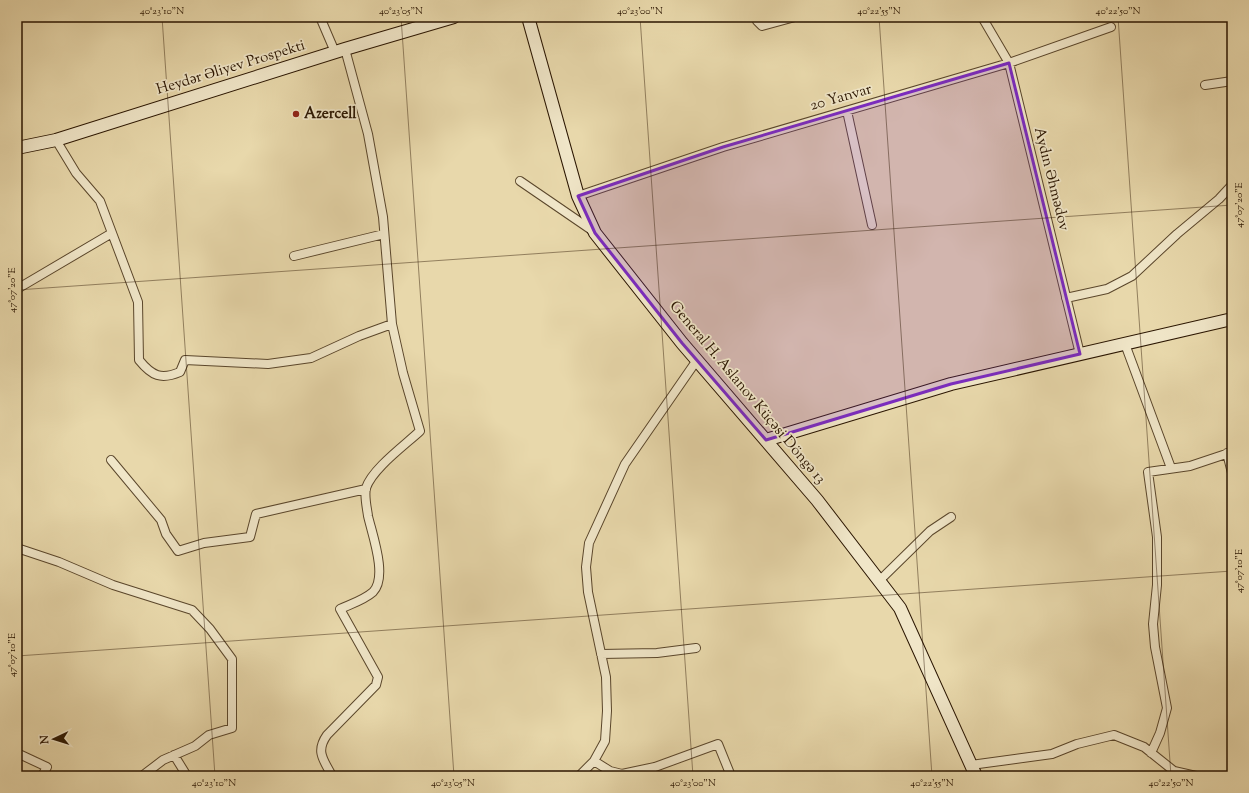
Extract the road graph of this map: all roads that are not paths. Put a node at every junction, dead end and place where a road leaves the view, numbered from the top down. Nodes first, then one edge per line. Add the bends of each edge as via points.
1 (320, 17) edge
2 (454, 17) edge
3 (528, 17) edge
4 (756, 17) edge
5 (795, 17) edge
6 (982, 17) edge
7 (1112, 28) dead end
8 (340, 51) junction
9 (1009, 64) junction
10 (1232, 81) edge
11 (1205, 85) dead end
12 (847, 111) junction
13 (56, 140) junction
14 (17, 148) edge
15 (520, 181) dead end
16 (1232, 185) edge
17 (578, 196) junction
18 (872, 225) dead end
19 (112, 233) junction
20 (595, 233) junction
21 (384, 234) junction
22 (294, 256) dead end
23 (17, 289) edge
24 (1066, 298) junction
25 (1232, 319) edge
26 (392, 324) junction
27 (1125, 344) junction
28 (1080, 354) junction
29 (697, 360) junction
30 (766, 440) junction
31 (1229, 453) edge
32 (111, 460) dead end
33 (1171, 468) junction
34 (1232, 474) edge
35 (366, 489) junction
36 (951, 517) dead end
37 (17, 548) edge
38 (879, 581) junction
39 (696, 648) dead end
40 (601, 654) junction
41 (17, 753) edge
42 (1151, 753) junction
43 (174, 755) junction
44 (594, 761) junction
45 (973, 771) edge
46 (612, 774) edge
47 (42, 776) edge
48 (142, 776) edge
49 (187, 776) edge
50 (332, 776) edge
51 (579, 776) edge
52 (731, 776) edge
53 (1196, 776) edge

1 - 8 street
2 - 8 main road, Heydər Əliyev Prospekti
3 - 17 main road, General H. Aslanov Küçəsi Döngə 13
4 - 5 street via 762,26
6 - 9 street, Aydın Əhmədov
7 - 9 street, 20 Yanvar
8 - 13 main road, Heydər Əliyev Prospekti
8 - 21 street via 368,134
9 - 12 street, 20 Yanvar
9 - 24 street, Aydın Əhmədov
10 - 11 street
12 - 17 street, 20 Yanvar via 723,147
12 - 18 street
13 - 14 main road, Heydər Əliyev Prospekti
13 - 19 street via 76,173 100,201
15 - 20 street
16 - 24 street via 1132,276 1107,290
17 - 20 main road, General H. Aslanov Küçəsi Döngə 13
19 - 23 street
19 - 26 street via 138,302 139,360 154,374 168,377 180,372 185,360 268,364 311,358
20 - 29 main road, General H. Aslanov Küçəsi Döngə 13
21 - 22 street
21 - 26 street
24 - 28 street, Aydın Əhmədov
25 - 27 main road
26 - 35 street via 420,431 372,476
27 - 28 main road
27 - 33 street
28 - 30 main road via 951,384
29 - 30 main road, General H. Aslanov Küçəsi Döngə 13
29 - 40 street via 625,464 589,543 586,567 588,592
30 - 38 main road, General H. Aslanov Küçəsi Döngə 13 via 817,500
31 - 33 street via 1190,466
31 - 34 street
32 - 35 street via 161,520 166,534 178,551 204,543 250,537 256,514
33 - 42 street via 1148,472 1157,537 1157,585 1153,624 1167,708
35 - 50 street via 368,513 379,563 379,580 374,591 366,597 340,609 378,677 376,685 321,744 321,753
36 - 38 street via 930,531
37 - 43 street via 59,562 113,585 192,610 210,629 232,659 232,728 209,735 195,746
38 - 45 main road, General H. Aslanov Küçəsi Döngə 13 via 900,608
39 - 40 street via 657,653
40 - 44 street via 606,677 607,711 605,741
41 - 47 street via 47,767
42 - 45 street via 1144,747 1114,735 1077,744 1052,754
42 - 53 street via 1174,771
43 - 48 street
43 - 49 street
44 - 46 street
44 - 51 street
46 - 52 street via 655,766 718,744

